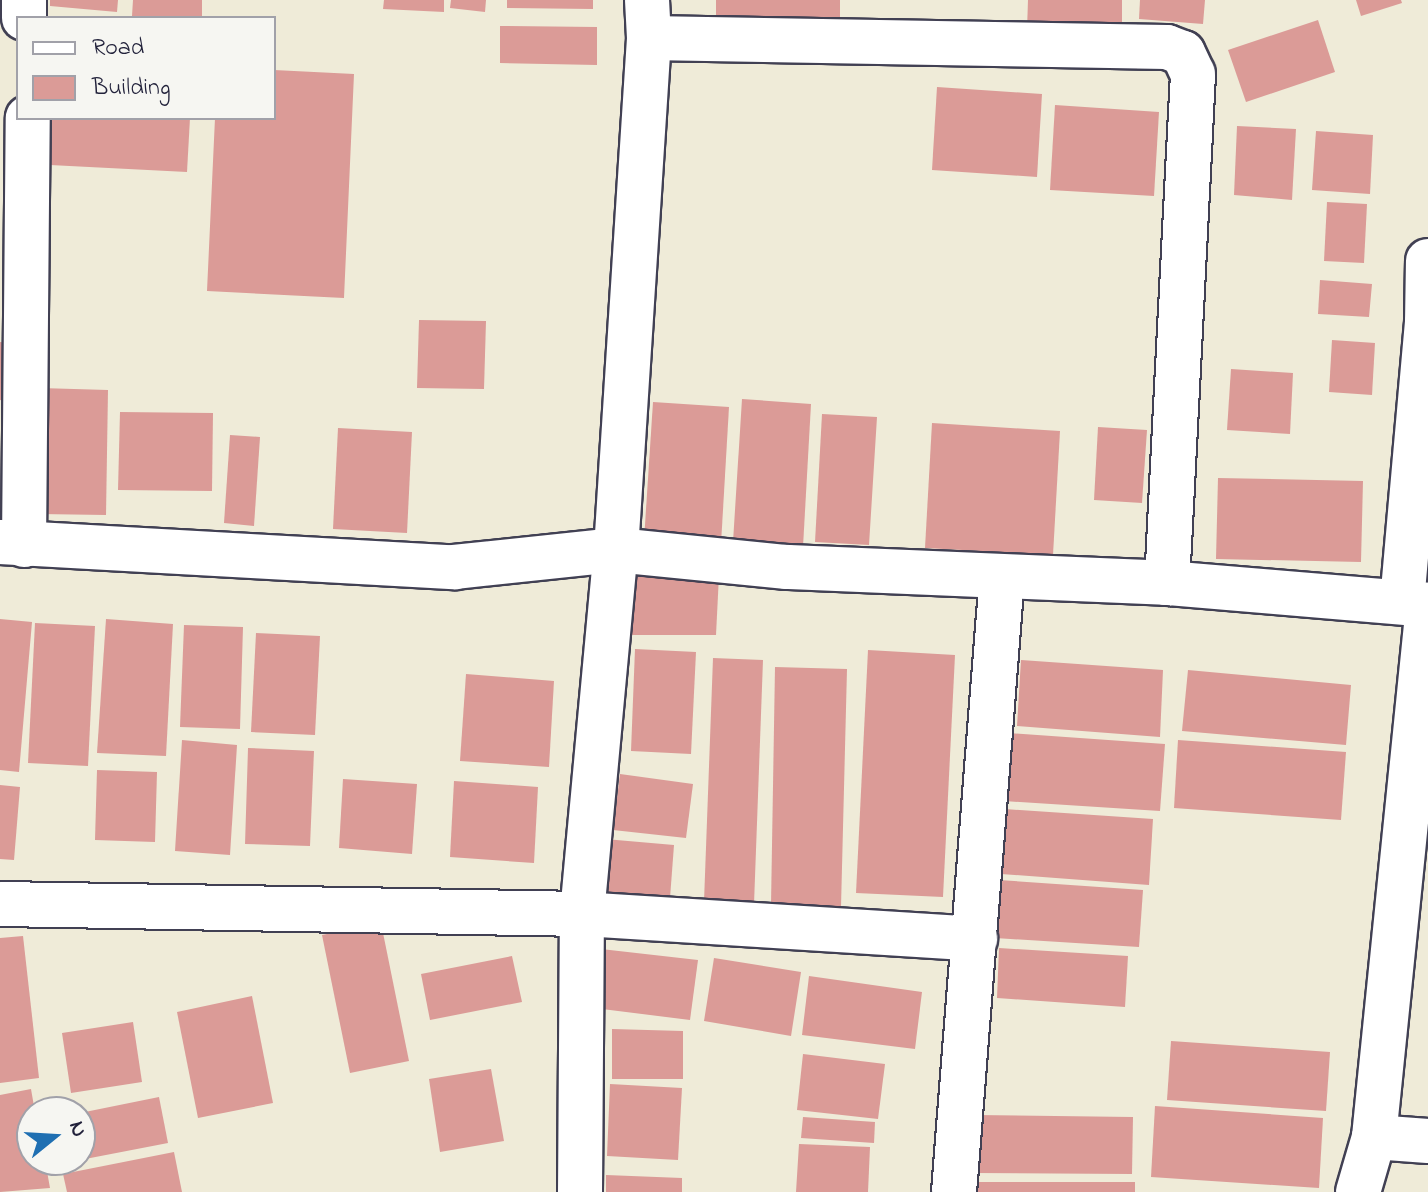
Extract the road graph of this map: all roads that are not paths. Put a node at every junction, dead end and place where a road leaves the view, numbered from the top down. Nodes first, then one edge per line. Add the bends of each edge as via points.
1 (648, 19) edge
2 (28, 120) edge
3 (1428, 261) edge
4 (1427, 323) edge
5 (12, 544) edge
6 (616, 550) junction
7 (1002, 577) junction
8 (1167, 583) junction
9 (1419, 604) edge
10 (0, 904) edge
11 (582, 914) junction
12 (975, 939) junction
13 (1374, 1137) junction
14 (1428, 1141) edge
15 (580, 1192) edge
16 (954, 1192) edge
17 (1358, 1192) edge

1 - 6 street
1 - 8 street via 1167,47 1183,53 1193,74
2 - 5 street
3 - 4 street
4 - 9 street
5 - 6 street via 454,567
6 - 7 street via 787,567
6 - 11 street
7 - 8 street
7 - 12 street
8 - 9 street
9 - 13 street
10 - 11 street
11 - 12 street
11 - 15 street
12 - 16 street
13 - 14 street
13 - 17 street

